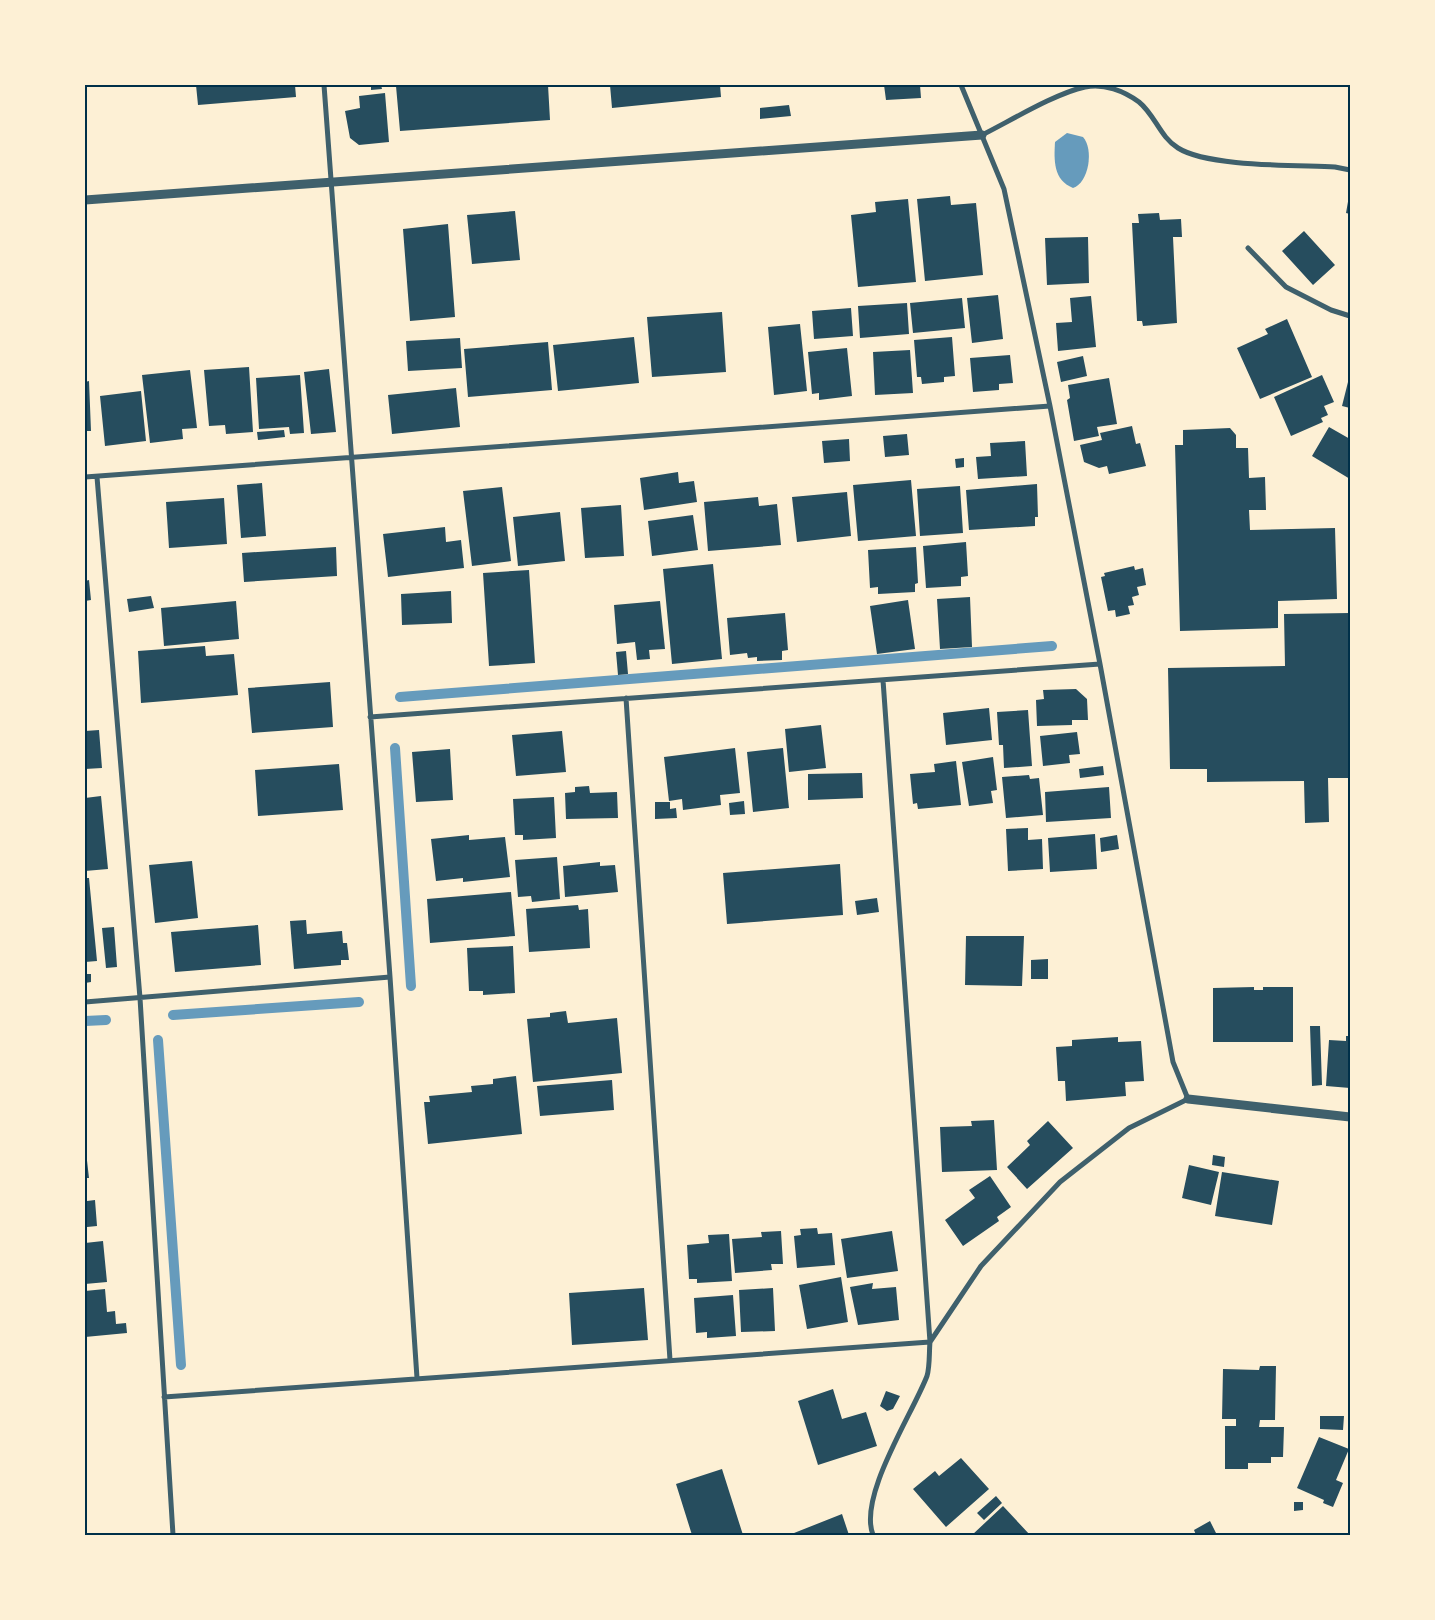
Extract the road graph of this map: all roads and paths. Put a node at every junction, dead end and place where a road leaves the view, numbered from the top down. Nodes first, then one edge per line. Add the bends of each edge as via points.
1 (324, 85) edge
2 (961, 85) edge
3 (982, 135) junction
4 (1350, 170) edge
5 (331, 183) junction
6 (85, 200) edge
7 (1248, 248) dead end
8 (1350, 316) edge
9 (1050, 406) junction
10 (352, 456) junction
11 (97, 477) junction
12 (85, 478) edge
13 (1100, 664) junction
14 (883, 680) junction
15 (626, 698) junction
16 (370, 717) junction
17 (390, 977) junction
18 (140, 998) junction
19 (85, 1002) edge
20 (1188, 1099) junction
21 (1350, 1117) edge
22 (930, 1342) junction
23 (670, 1360) junction
24 (417, 1378) junction
25 (164, 1397) junction
26 (173, 1535) edge
27 (873, 1535) edge

1 - 5 street
2 - 3 street
3 - 4 street via 1063,95 1086,87 1111,88 1140,103 1161,133 1178,148 1207,159
3 - 5 street
3 - 9 street via 1004,188
5 - 6 street
5 - 10 street
7 - 8 street via 1286,287
9 - 10 street
9 - 13 street
10 - 11 street
10 - 16 street
11 - 12 street
11 - 18 street
13 - 14 street
13 - 20 street via 1173,1062
14 - 15 street
14 - 22 street
15 - 16 street
15 - 23 street
16 - 17 street
17 - 18 street
17 - 24 street
18 - 19 street
18 - 25 street
20 - 21 street
20 - 22 street via 1129,1128 1060,1182 981,1266
22 - 23 street
22 - 27 street via 928,1375 876,1488 869,1525
23 - 24 street
24 - 25 street
25 - 26 street

